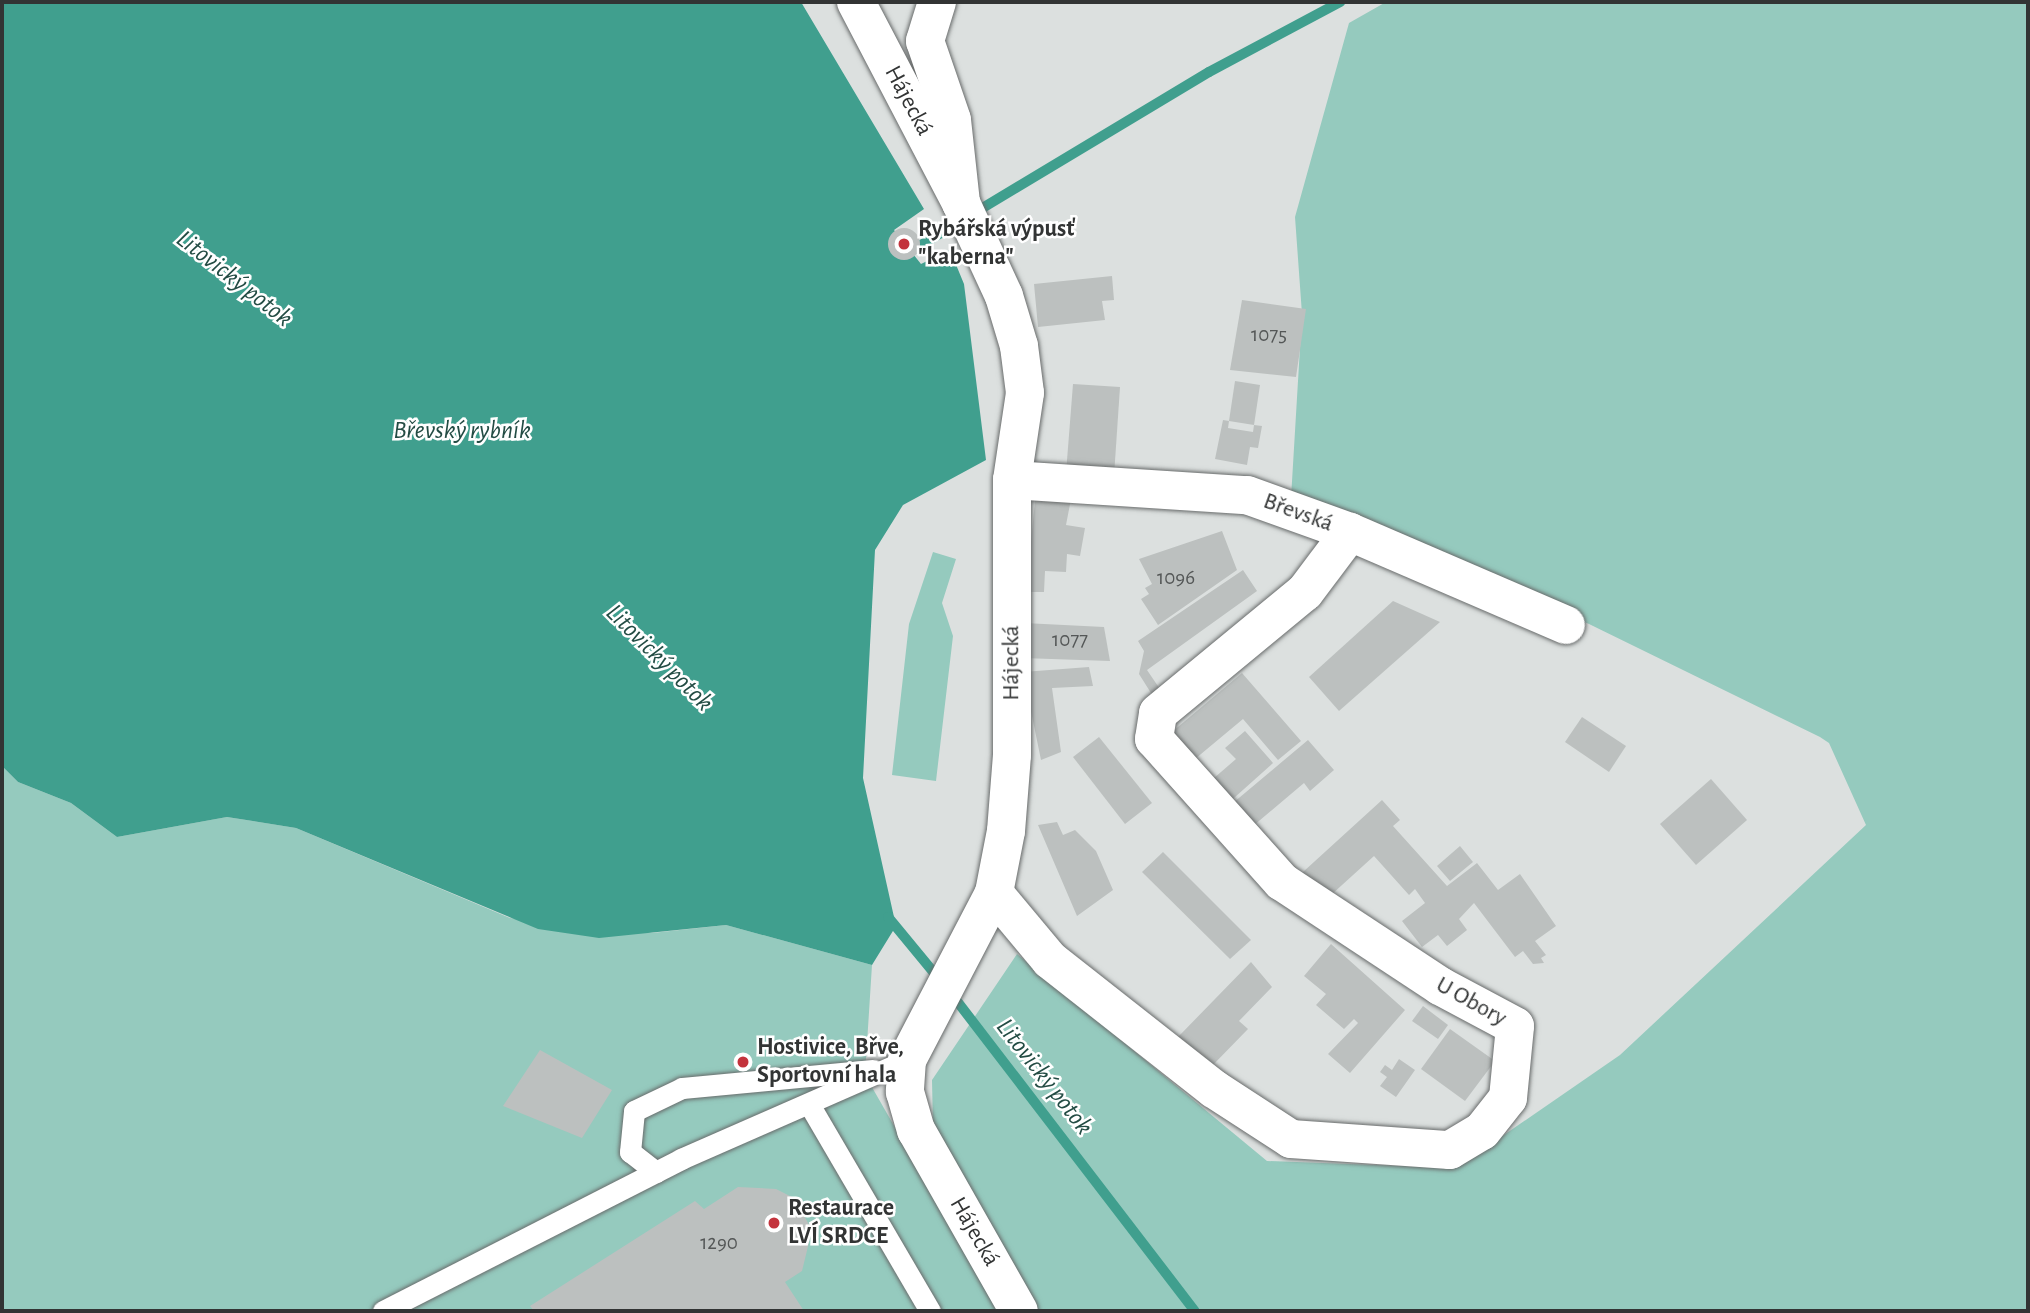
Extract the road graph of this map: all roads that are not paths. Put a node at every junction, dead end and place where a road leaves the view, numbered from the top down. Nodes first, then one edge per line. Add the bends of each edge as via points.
1 (856, 2) edge
2 (937, 2) edge
3 (961, 203) junction
4 (1012, 480) junction
5 (1350, 532) junction
6 (1566, 625) dead end
7 (994, 893) junction
8 (900, 1064) junction
9 (808, 1104) junction
10 (656, 1172) junction
11 (383, 1311) edge
12 (930, 1311) edge
13 (1019, 1311) edge

1 - 3 street, Hájecká
2 - 3 street via 925,41 951,120
3 - 4 street, Hájecká via 1004,296 1019,346 1025,393
4 - 5 street, Břevská via 1247,495
4 - 7 street, Hájecká via 1012,755 1006,831
5 - 6 street, Břevská
5 - 7 street, U Obory via 1305,592 1158,713 1154,739 1282,882 1440,986 1516,1026 1508,1098 1482,1130 1450,1150 1291,1139 1214,1089 1050,960
7 - 8 street, Hájecká via 948,987
8 - 9 lane
8 - 10 lane via 682,1088 634,1111 630,1152
8 - 13 street, Hájecká via 916,1130
9 - 10 lane
9 - 12 lane
10 - 11 lane

